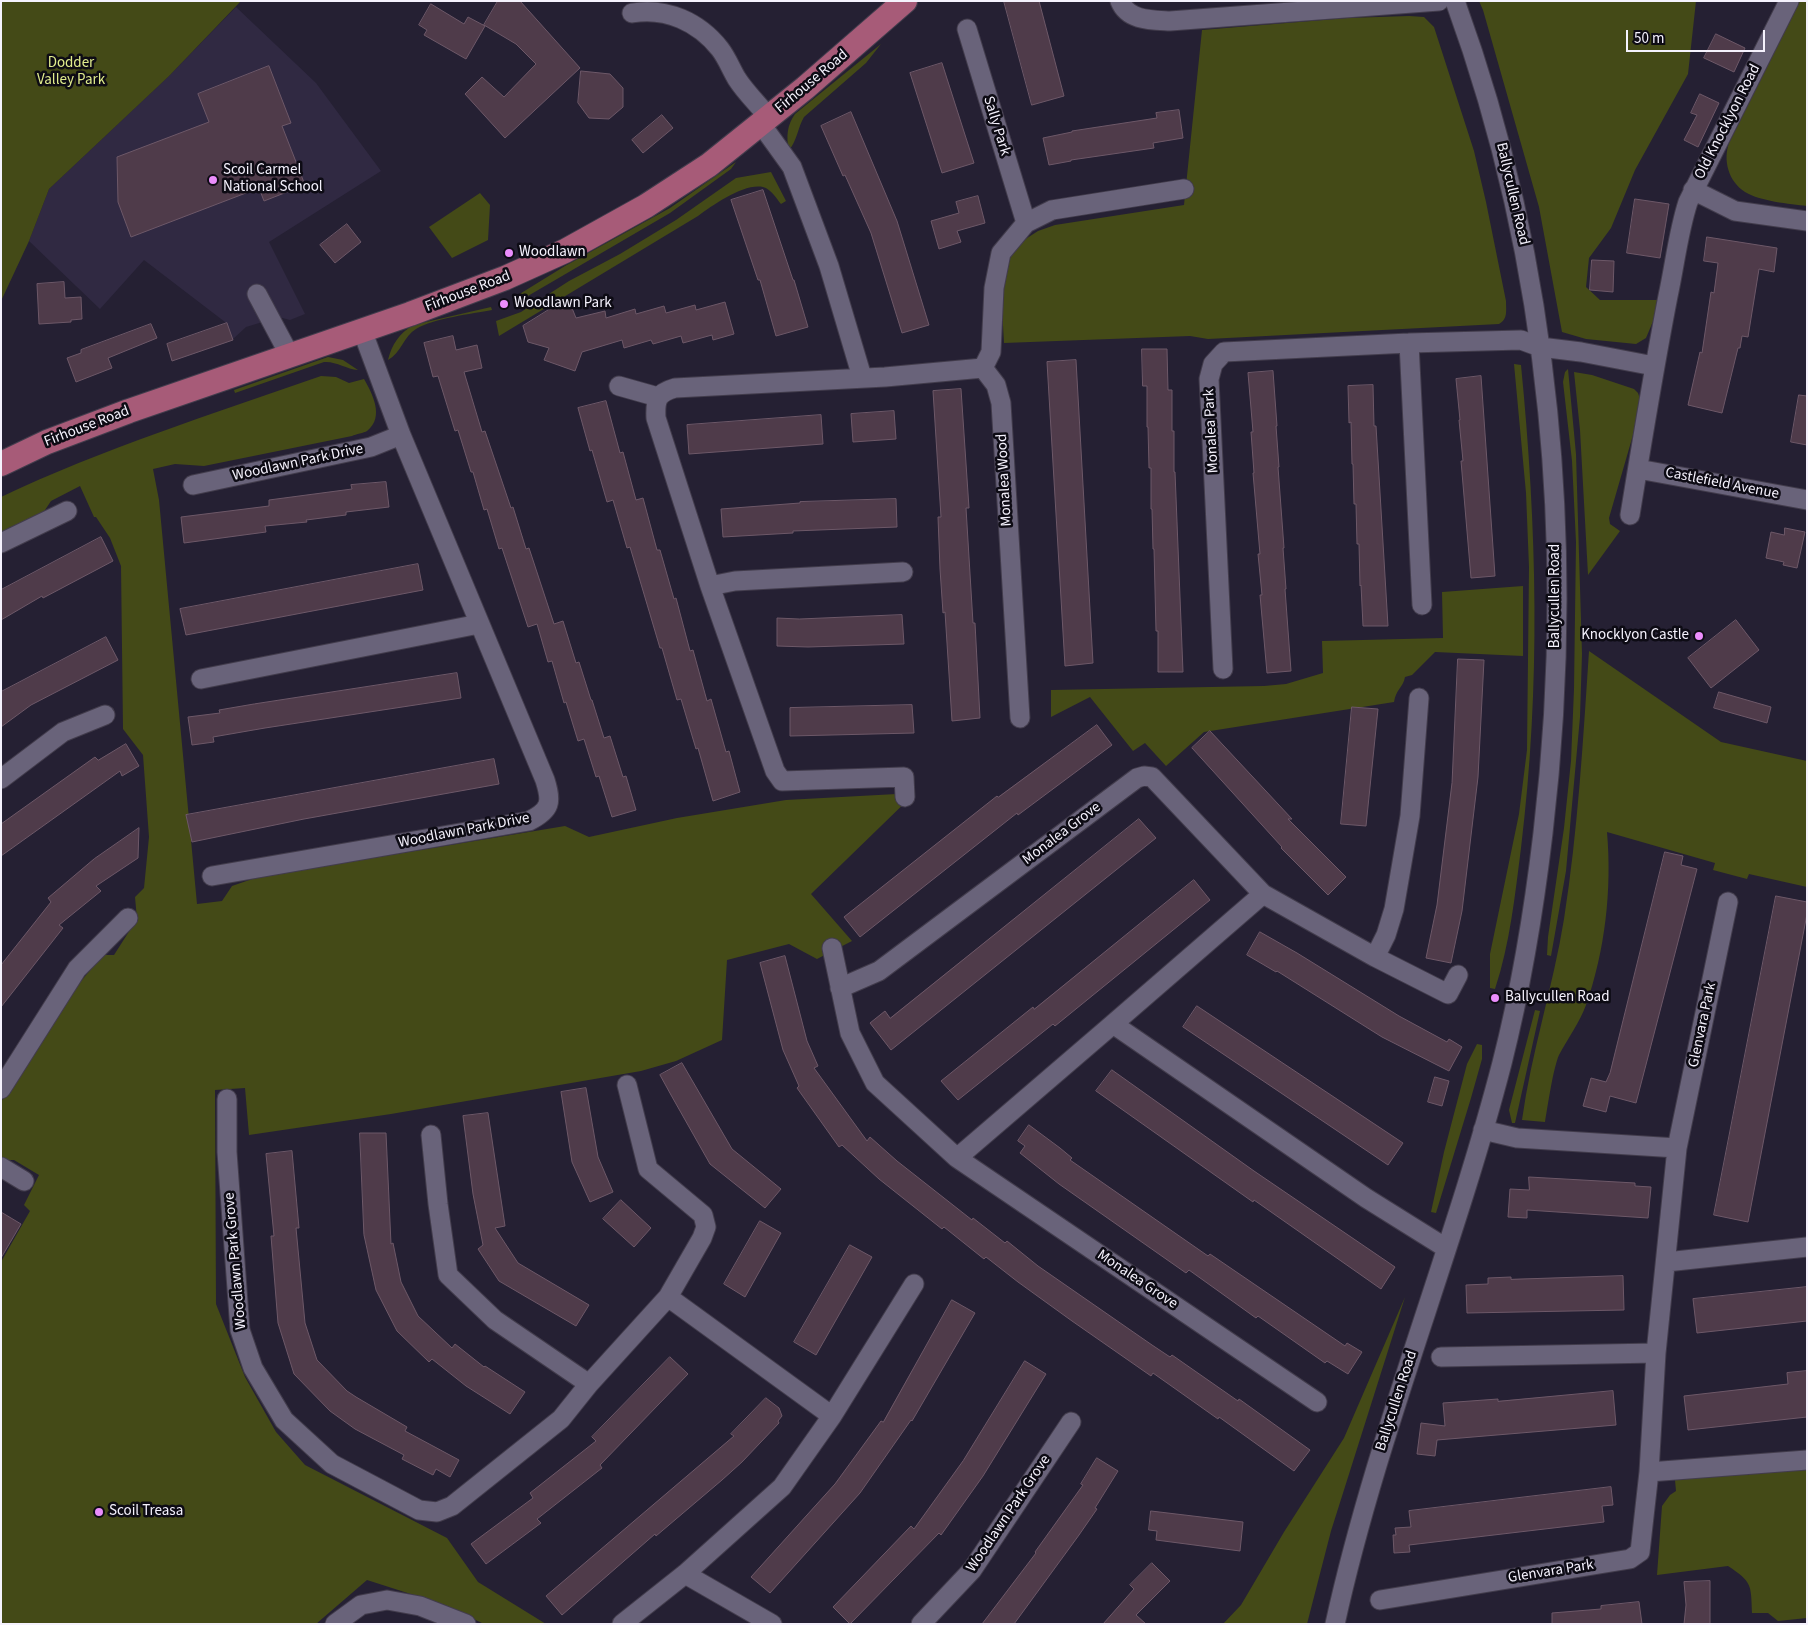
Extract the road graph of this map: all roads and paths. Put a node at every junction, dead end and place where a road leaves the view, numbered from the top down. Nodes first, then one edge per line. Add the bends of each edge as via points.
1 (905, 1) edge
2 (1120, 1) edge
3 (1439, 1) edge
4 (1455, 1) edge
5 (1789, 1) edge
6 (1337, 5) edge
7 (1282, 7) edge
8 (632, 13) dead end
9 (967, 29) dead end
10 (765, 121) junction
11 (1184, 189) dead end
12 (1694, 190) junction
13 (1807, 221) edge
14 (1026, 223) junction
15 (258, 294) dead end
16 (362, 330) junction
17 (1409, 343) junction
18 (1540, 347) junction
19 (290, 356) junction
20 (1654, 366) junction
21 (983, 368) junction
22 (862, 377) junction
23 (619, 386) dead end
24 (658, 397) junction
25 (401, 436) junction
26 (1, 464) edge
27 (1638, 469) junction
28 (193, 485) dead end
29 (1807, 500) edge
30 (67, 510) dead end
31 (1630, 515) dead end
32 (1, 543) edge
33 (902, 572) dead end
34 (710, 586) junction
35 (1422, 605) dead end
36 (479, 624) junction
37 (1223, 669) dead end
38 (200, 679) dead end
39 (1419, 698) dead end
40 (105, 715) dead end
41 (1020, 718) dead end
42 (1, 779) edge
43 (905, 797) dead end
44 (212, 876) dead end
45 (1263, 894) junction
46 (1728, 902) dead end
47 (128, 918) dead end
48 (832, 948) dead end
49 (1375, 957) junction
50 (1458, 975) dead end
51 (840, 988) junction
52 (1113, 1024) junction
53 (627, 1085) dead end
54 (1, 1089) edge
55 (227, 1099) dead end
56 (1483, 1130) junction
57 (431, 1135) dead end
58 (1677, 1148) junction
59 (957, 1158) junction
60 (1, 1167) edge
61 (24, 1181) dead end
62 (1807, 1247) edge
63 (1446, 1248) junction
64 (1666, 1262) junction
65 (914, 1284) dead end
66 (668, 1297) junction
67 (1656, 1353) junction
68 (1441, 1357) dead end
69 (589, 1384) junction
70 (1317, 1402) dead end
71 (832, 1416) junction
72 (1071, 1422) dead end
73 (1807, 1460) edge
74 (1649, 1472) junction
75 (685, 1574) junction
76 (1380, 1600) dead end
77 (335, 1624) edge
78 (466, 1624) edge
79 (622, 1624) edge
80 (772, 1624) edge
81 (921, 1624) edge
82 (1335, 1624) edge

1 - 10 main road, Firhouse Road
2 - 7 street via 1123,8 1142,19 1170,21
3 - 6 street
4 - 18 street, Ballycullen Road via 1504,157 1528,262
5 - 12 street, Old Knocklyon Road
6 - 7 street
8 - 10 street via 662,13 686,20 706,33 721,50
9 - 14 street, Sally Park
10 - 16 main road, Firhouse Road via 709,165 646,206 565,251 505,278
10 - 22 street via 792,167 829,266
11 - 14 street via 1052,210
12 - 13 street, Old Knocklyon Road via 1735,211
12 - 20 street, Old Knocklyon Road via 1679,230
14 - 21 street via 1002,252 994,288 991,352
15 - 19 street
16 - 19 main road, Firhouse Road
16 - 25 street, Woodlawn Park Drive
17 - 18 street, Monalea Park via 1521,340
17 - 35 street
17 - 37 street, Monalea Park via 1224,352 1213,364 1209,379
18 - 20 street, Monalea Park
18 - 56 street, Ballycullen Road via 1556,528 1554,718 1532,916 1512,1018
19 - 26 main road, Firhouse Road via 129,411 47,442
20 - 27 street, Old Knocklyon Road
21 - 22 street
21 - 41 street, Monalea Wood via 996,385 1001,404
22 - 24 street via 675,388
23 - 24 street
24 - 34 street via 656,418
25 - 28 street, Woodlawn Park Drive via 371,447
25 - 36 street, Woodlawn Park Drive
27 - 29 street, Castlefield Avenue
27 - 31 street, Old Knocklyon Road
30 - 32 street
33 - 34 street via 735,581
34 - 43 street via 775,771 782,781 904,777
36 - 38 street
36 - 44 street, Woodlawn Park Drive via 545,780 550,799 547,809 529,821
39 - 49 street via 1410,816 1394,909
40 - 42 street via 63,732
45 - 49 street, Monalea Grove
45 - 51 street, Monalea Grove via 1152,777 1144,776 1137,778 880,971
45 - 52 street
46 - 58 street, Glenvara Park
47 - 54 street via 77,969
48 - 51 street, Monalea Grove
49 - 50 street, Monalea Grove via 1448,994
51 - 59 street, Monalea Grove via 850,1033 875,1083
52 - 59 street
52 - 63 street via 1366,1198
53 - 66 street, Woodlawn Park Grove via 648,1169 703,1215 706,1227
55 - 69 street, Woodlawn Park Grove via 227,1152 240,1330 252,1368 284,1420 332,1464 419,1510 437,1512 452,1506 561,1419
56 - 58 street via 1517,1138
56 - 63 street, Ballycullen Road
57 - 69 street via 448,1275 495,1320
58 - 64 street, Glenvara Park
59 - 70 street, Monalea Grove
60 - 61 street
62 - 64 street
63 - 82 street, Ballycullen Road via 1360,1518
64 - 67 street, Glenvara Park
65 - 71 street
66 - 69 street, Woodlawn Park Grove
66 - 71 street
67 - 68 street
67 - 74 street, Glenvara Park
71 - 75 street via 782,1486
72 - 81 street, Woodlawn Park Grove via 972,1570
73 - 74 street
74 - 76 street, Glenvara Park via 1640,1552 1630,1559
75 - 79 street
75 - 80 street
77 - 78 street via 360,1605 387,1600 420,1606

